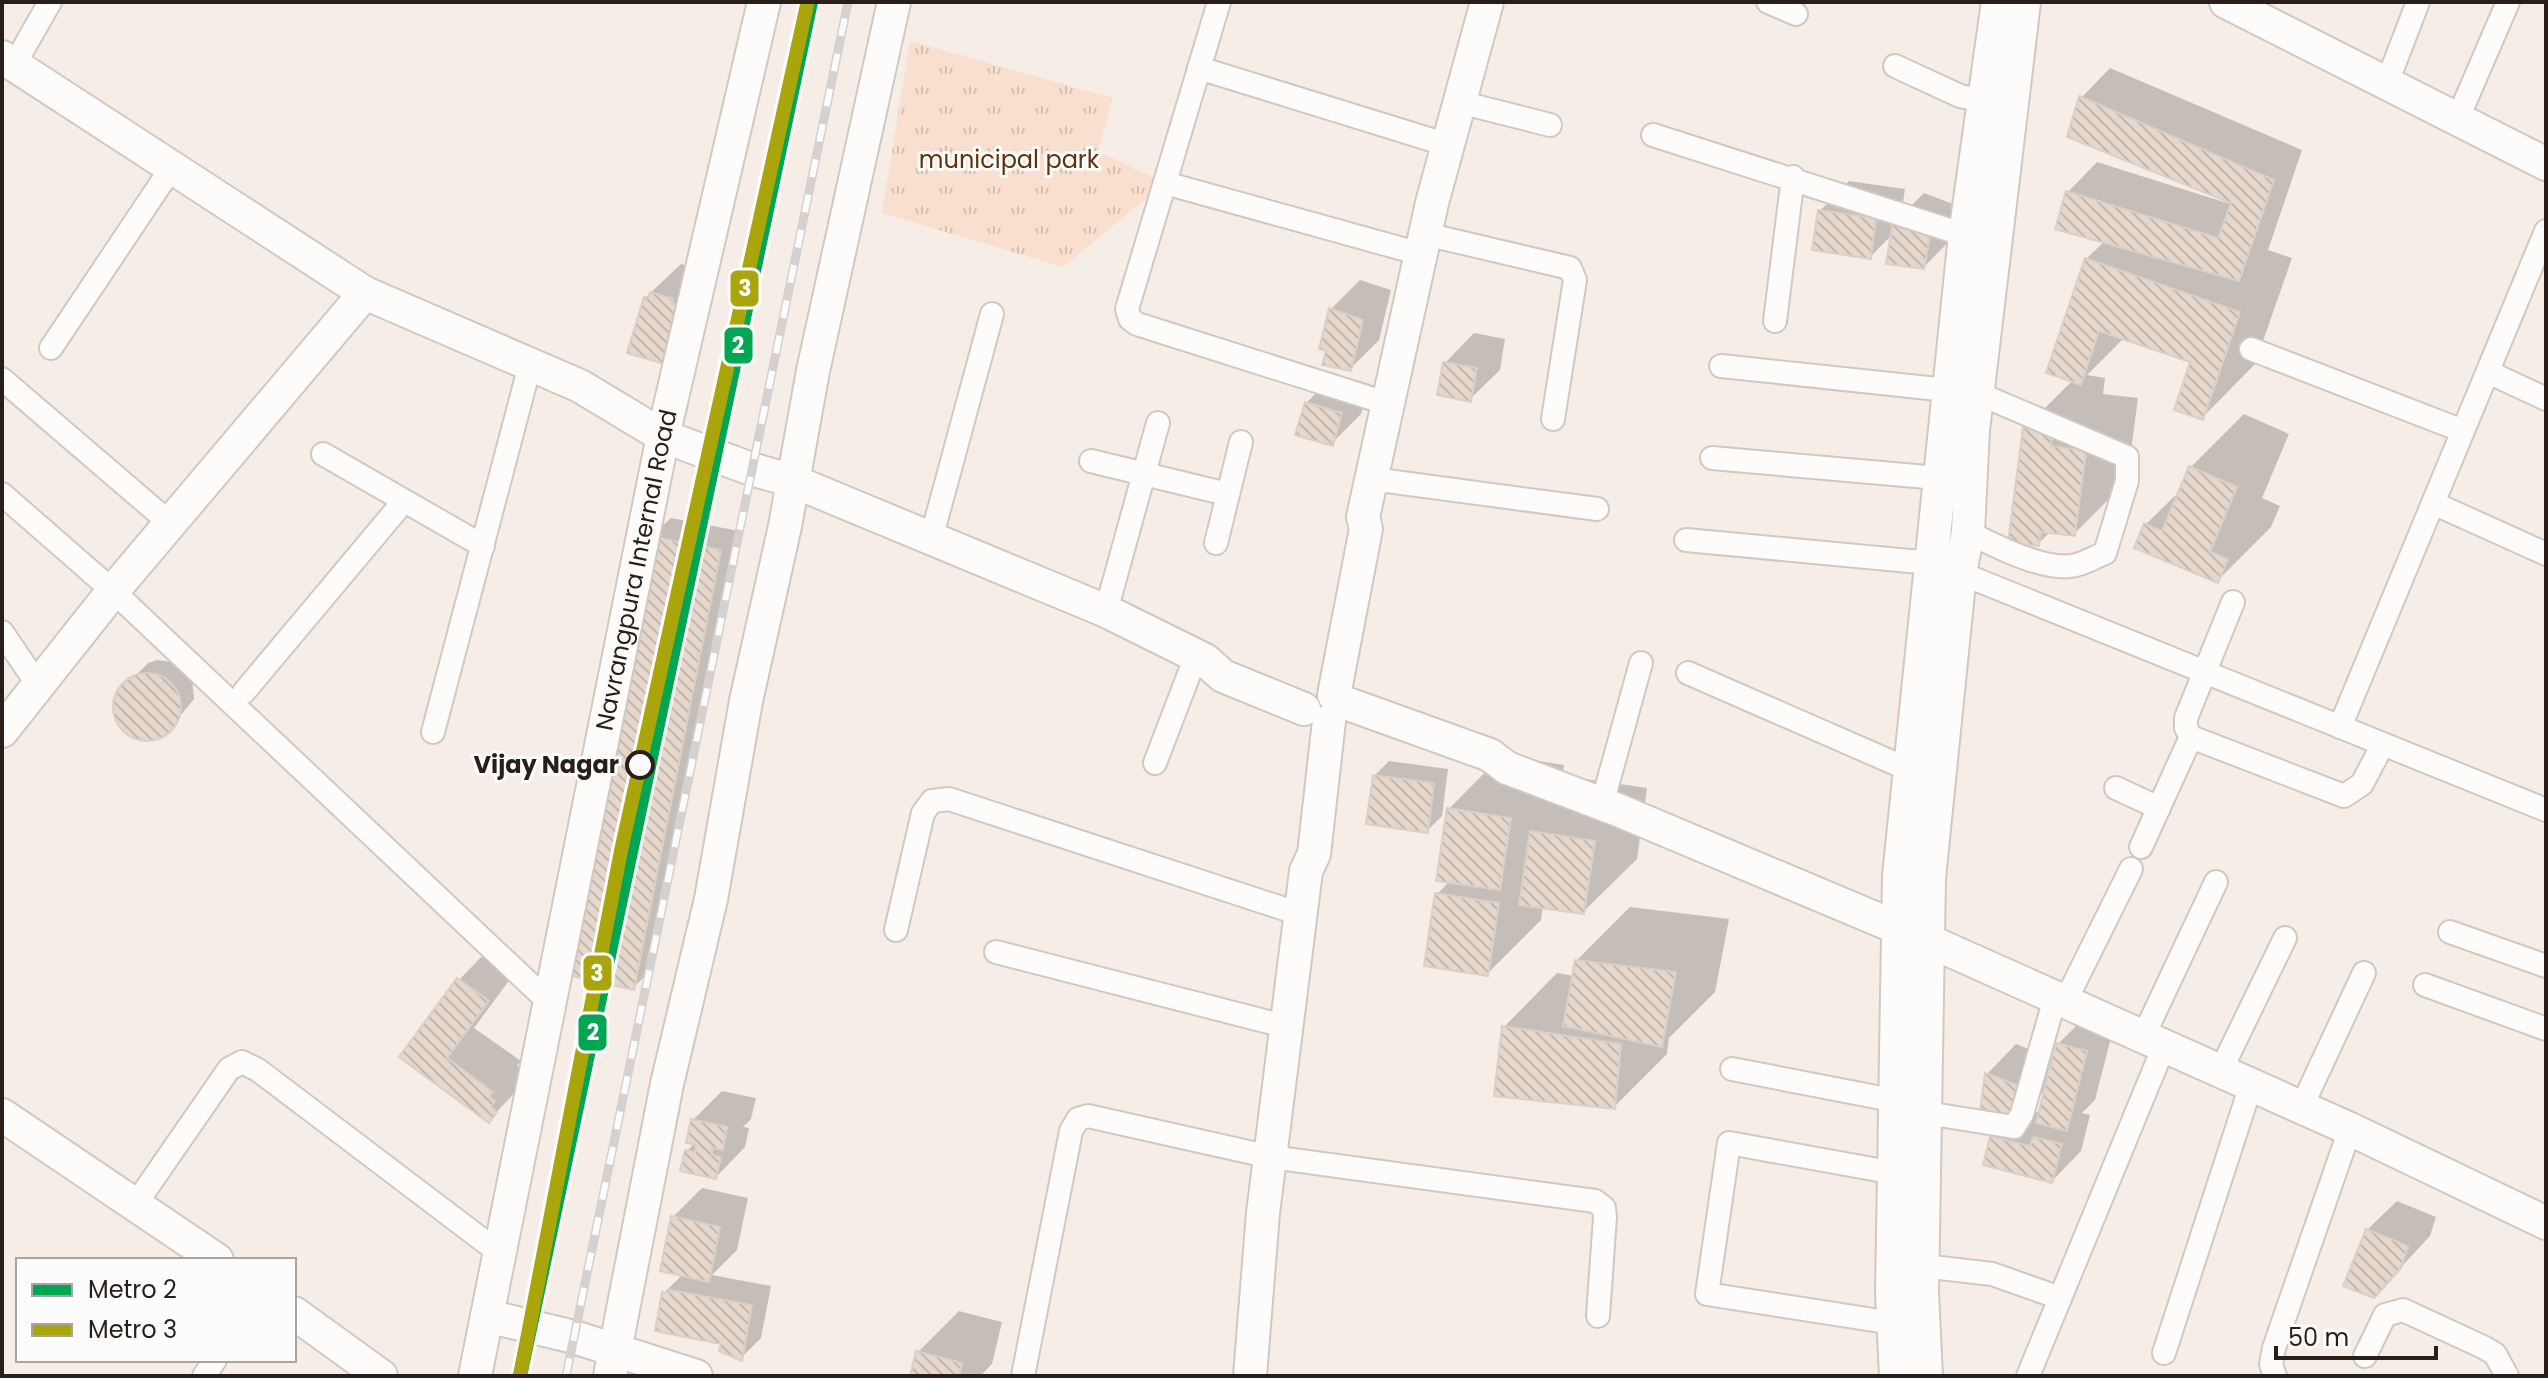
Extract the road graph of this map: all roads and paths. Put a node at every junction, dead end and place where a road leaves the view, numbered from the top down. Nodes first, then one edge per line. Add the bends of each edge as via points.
1 (50, 2) edge
2 (764, 2) edge
3 (894, 2) edge
4 (1219, 2) edge
5 (1487, 2) edge
6 (1768, 2) edge
7 (1998, 2) edge
8 (2024, 2) edge
9 (2226, 2) edge
10 (2267, 2) edge
11 (2418, 2) edge
12 (2508, 2) edge
13 (1796, 14) dead end
14 (8, 61) edge
15 (1895, 66) dead end
16 (2393, 67) junction
17 (1199, 68) junction
18 (1984, 101) junction
19 (1459, 102) junction
20 (2464, 104) junction
21 (1550, 125) dead end
22 (1653, 135) dead end
23 (1448, 145) junction
24 (2546, 146) edge
25 (2546, 164) edge
26 (172, 167) junction
27 (1793, 177) junction
28 (1165, 183) junction
29 (2546, 231) edge
30 (1965, 235) junction
31 (1423, 244) junction
32 (365, 293) junction
33 (992, 314) dead end
34 (1775, 321) dead end
35 (51, 348) dead end
36 (2251, 349) dead end
37 (530, 365) junction
38 (1721, 366) dead end
39 (2488, 372) junction
40 (2, 379) edge
41 (1962, 392) junction
42 (2546, 399) edge
43 (1389, 404) junction
44 (1553, 419) dead end
45 (1158, 423) dead end
46 (2463, 431) junction
47 (663, 436) junction
48 (1241, 442) dead end
49 (323, 454) dead end
50 (1712, 458) dead end
51 (1091, 461) dead end
52 (1144, 474) junction
53 (1938, 478) junction
54 (1372, 479) junction
55 (793, 481) junction
56 (2, 494) edge
57 (1227, 494) junction
58 (404, 501) junction
59 (2433, 503) junction
60 (1597, 509) dead end
61 (171, 524) junction
62 (1968, 532) junction
63 (931, 539) junction
64 (1686, 540) dead end
65 (1216, 543) dead end
66 (483, 546) junction
67 (2546, 554) edge
68 (1945, 568) junction
69 (113, 591) junction
70 (2233, 602) dead end
71 (1106, 611) junction
72 (2, 632) edge
73 (1200, 658) junction
74 (1641, 663) dead end
75 (2205, 672) junction
76 (1688, 673) dead end
77 (38, 685) junction
78 (244, 692) dead end
79 (1322, 706) junction
80 (2340, 727) junction
81 (2, 731) edge
82 (433, 732) dead end
83 (2191, 737) junction
84 (2383, 744) junction
85 (1155, 763) dead end
86 (1910, 770) junction
87 (2116, 788) dead end
88 (1602, 804) junction
89 (2159, 808) junction
90 (2546, 810) edge
91 (2141, 847) dead end
92 (2131, 869) dead end
93 (2216, 882) dead end
94 (1303, 915) junction
95 (1899, 929) junction
96 (896, 930) dead end
97 (2450, 932) dead end
98 (2285, 938) dead end
99 (1929, 941) junction
100 (996, 952) dead end
101 (2546, 966) edge
102 (2364, 973) dead end
103 (2425, 985) dead end
104 (2060, 1000) junction
105 (550, 1003) junction
106 (1288, 1027) junction
107 (2546, 1029) edge
108 (2154, 1042) junction
109 (1732, 1069) dead end
110 (2220, 1072) junction
111 (2251, 1085) junction
112 (1897, 1101) junction
113 (2301, 1108) junction
114 (1926, 1113) junction
115 (2, 1115) edge
116 (2350, 1129) junction
117 (1271, 1157) junction
118 (1895, 1173) junction
119 (135, 1205) junction
120 (2546, 1223) edge
121 (501, 1254) junction
122 (214, 1258) edge
123 (1923, 1266) junction
124 (2060, 1298) junction
125 (296, 1314) edge
126 (487, 1316) junction
127 (1598, 1316) dead end
128 (1893, 1323) junction
129 (2164, 1353) dead end
130 (2365, 1356) dead end
131 (613, 1364) edge
132 (381, 1376) edge
133 (475, 1376) edge
134 (696, 1376) edge
135 (1023, 1376) edge
136 (1250, 1376) edge
137 (1896, 1376) edge
138 (1926, 1376) edge
139 (2028, 1376) edge
140 (2275, 1376) edge
141 (2507, 1376) edge

1 - 14 street
2 - 47 street, Navrangpura Internal Road
3 - 55 street
4 - 17 street
5 - 19 street
6 - 13 street
7 - 18 street
8 - 41 street
9 - 25 street
10 - 16 street
11 - 16 street
12 - 20 street
14 - 26 street
15 - 18 street via 1960,96
16 - 20 street
17 - 23 street
17 - 28 street
18 - 30 street
19 - 21 street
19 - 23 street
20 - 24 street
22 - 27 street
23 - 31 street
26 - 32 street
26 - 35 street
27 - 30 street
27 - 34 street
28 - 31 street
28 - 43 street via 1127,309 1130,319
29 - 39 street
30 - 41 street
31 - 43 street
31 - 44 street via 1570,268 1575,280
32 - 37 street
32 - 61 street
33 - 63 street
36 - 46 street
37 - 47 street via 580,386
37 - 66 street
38 - 41 street
39 - 42 street
39 - 46 street
40 - 61 street
41 - 53 street
41 - 62 street
41 - 62 street via 2127,457 2127,481 2105,553 2074,566 2054,565 2005,551
43 - 54 street
45 - 52 street
46 - 59 street
47 - 55 street
47 - 105 street, Navrangpura Internal Road
48 - 57 street
49 - 58 street
50 - 53 street
51 - 52 street
52 - 57 street
52 - 71 street
53 - 68 street
54 - 60 street
54 - 79 street via 1363,517 1354,525
55 - 63 street
55 - 131 street
56 - 69 street
57 - 65 street
58 - 66 street
58 - 78 street
59 - 67 street
59 - 80 street
61 - 69 street
62 - 68 street
63 - 71 street
64 - 68 street
66 - 82 street
68 - 75 street
68 - 86 street
68 - 99 street
69 - 77 street
69 - 105 street
70 - 75 street
71 - 73 street
72 - 77 street
73 - 79 street via 1223,676
73 - 85 street
74 - 88 street
75 - 80 street
75 - 83 street via 2186,718
76 - 86 street
77 - 81 street
79 - 88 street via 1490,755 1507,768
79 - 94 street via 1295,851 1306,871
80 - 84 street
83 - 84 street via 2344,796 2362,784
83 - 89 street
84 - 90 street
86 - 95 street
87 - 89 street
88 - 95 street
89 - 91 street
92 - 104 street
93 - 108 street
94 - 96 street via 949,799 932,801 923,813
94 - 106 street
95 - 99 street
95 - 112 street
97 - 101 street
98 - 110 street
99 - 104 street
99 - 114 street
100 - 106 street
102 - 113 street
103 - 107 street
104 - 108 street
104 - 114 street via 2014,1127
105 - 121 street, Navrangpura Internal Road
106 - 117 street
108 - 110 street
108 - 124 street
109 - 112 street
110 - 111 street
111 - 113 street
111 - 129 street
112 - 118 street
113 - 116 street
114 - 123 street
115 - 119 street
116 - 120 street
116 - 140 street via 2274,1348
117 - 127 street via 1595,1201 1605,1217
117 - 135 street via 1088,1116 1078,1119 1071,1131
117 - 136 street
118 - 128 street
118 - 128 street via 1729,1143 1707,1294
119 - 121 street via 229,1069 242,1062
119 - 122 street
121 - 126 street, Navrangpura Internal Road
123 - 124 street via 1992,1274
123 - 138 street
124 - 139 street
125 - 132 street
126 - 131 street via 574,1337
126 - 133 street, Navrangpura Internal Road
128 - 137 street
130 - 141 street via 2385,1315 2403,1310 2495,1354
131 - 134 street

